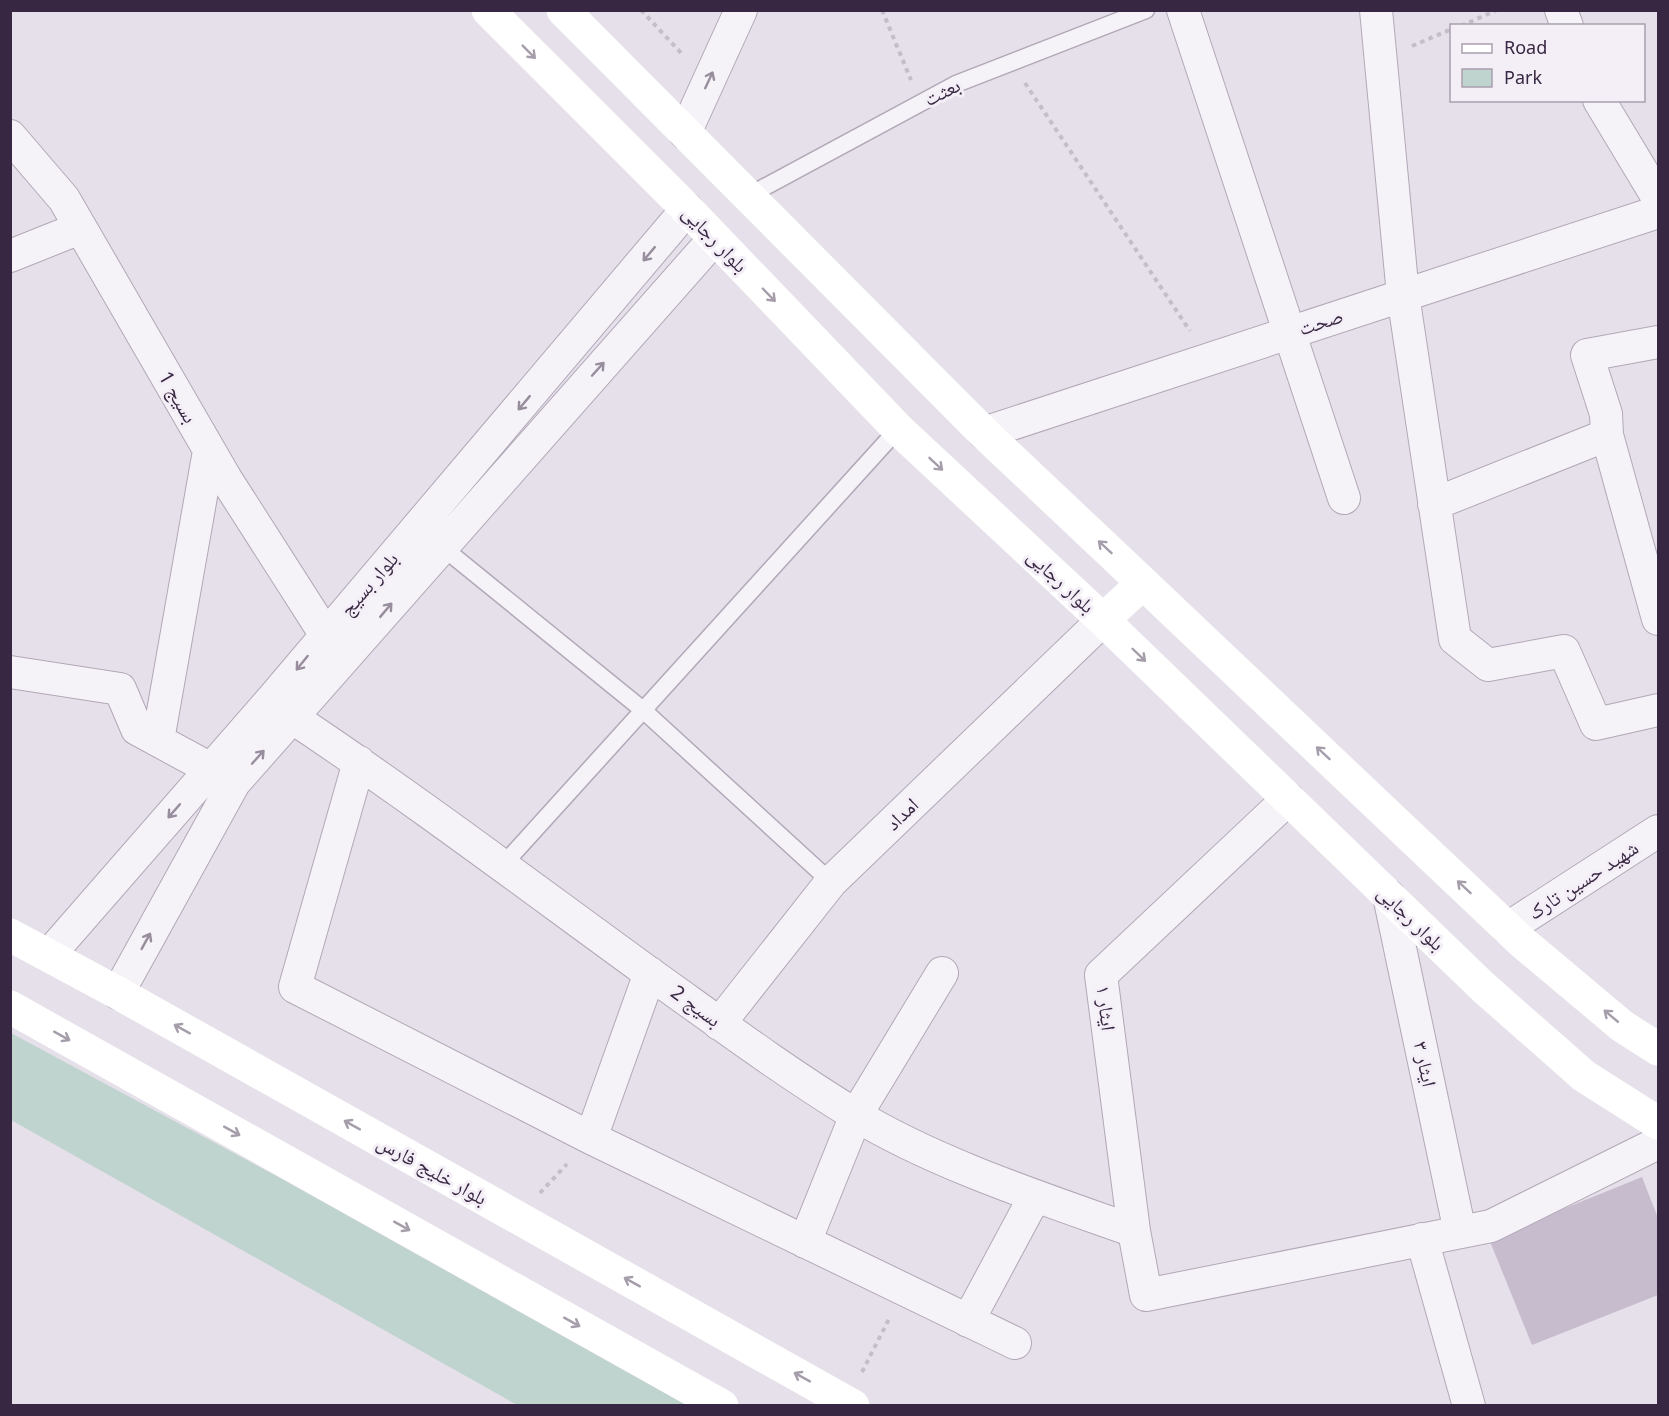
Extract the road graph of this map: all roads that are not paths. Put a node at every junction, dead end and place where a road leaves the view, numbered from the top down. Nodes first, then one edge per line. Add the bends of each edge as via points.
1 (488, 10) edge
2 (562, 10) edge
3 (741, 10) edge
4 (1146, 10) edge
5 (1183, 10) edge
6 (1376, 10) edge
7 (1600, 102) edge
8 (685, 133) junction
9 (10, 136) edge
10 (748, 196) junction
11 (1659, 198) edge
12 (687, 209) junction
13 (1659, 212) edge
14 (80, 228) junction
15 (714, 239) junction
16 (10, 256) edge
17 (1403, 295) junction
18 (1290, 333) junction
19 (1659, 342) edge
20 (898, 429) junction
21 (984, 433) junction
22 (1607, 435) junction
23 (209, 451) junction
24 (1344, 498) dead end
25 (1434, 504) junction
26 (441, 546) junction
27 (1143, 583) junction
28 (1659, 619) edge
29 (1103, 620) junction
30 (325, 634) junction
31 (343, 662) junction
32 (10, 672) edge
33 (643, 710) junction
34 (1659, 710) edge
35 (293, 718) junction
36 (158, 740) junction
37 (359, 762) junction
38 (223, 775) junction
39 (1288, 799) junction
40 (1659, 831) edge
41 (502, 866) junction
42 (831, 882) junction
43 (1389, 896) junction
44 (1508, 928) junction
45 (10, 935) edge
46 (49, 955) junction
47 (650, 973) junction
48 (942, 973) dead end
49 (118, 993) junction
50 (10, 1007) edge
51 (719, 1024) junction
52 (1659, 1050) edge
53 (856, 1115) junction
54 (1659, 1123) edge
55 (591, 1138) junction
56 (1659, 1143) edge
57 (1035, 1196) junction
58 (1134, 1231) junction
59 (1460, 1232) junction
60 (1422, 1239) junction
61 (805, 1242) junction
62 (968, 1321) junction
63 (1015, 1343) dead end
64 (850, 1404) edge
65 (722, 1406) edge
66 (1469, 1406) edge

1 -> 12 main road, بلوار رجایی
2 - 8 main road
8 -> 3 street
4 - 10 lane, بعثت via 956,84
5 - 18 street
6 - 17 street
7 - 11 street
8 - 10 main road
9 - 14 street, بسیج 1 via 64,199
10 - 21 main road
12 - 15 main road, بلوار رجایی
12 -> 30 street, بلوار بسیج
13 - 17 street, صحت
14 - 16 street
14 - 23 street, بسیج 1
15 -> 20 main road, بلوار رجایی
26 -> 15 street, بلوار بسیج
17 - 18 street, صحت
17 - 25 street
18 - 21 street, صحت
18 - 24 street
19 - 22 street via 1587,355 1606,414
20 -> 29 main road, بلوار رجایی
20 - 33 lane
27 -> 21 main road
22 - 25 street
22 - 28 street
23 - 30 street, بسیج 1
23 - 36 street
25 - 34 street via 1455,639 1488,665 1564,651 1596,724
31 -> 26 street, بلوار بسیج
26 - 33 lane
27 - 29 main road
44 -> 27 main road
29 -> 39 main road, بلوار رجایی
29 - 42 street, امداد
30 - 31 street, بسیج 1
30 -> 38 street, بلوار بسیج
31 - 35 street, بلوار بسیج
32 - 36 street via 120,689 137,729
33 - 41 lane
33 - 42 lane
35 - 37 street, بسیج 2
38 -> 35 street, بلوار بسیج
36 - 38 street
37 - 41 street, بسیج 2
37 - 55 street via 295,987
38 -> 46 street, بلوار بسیج
49 -> 38 street, بلوار بسیج
39 - 43 main road, بلوار رجایی
39 - 58 street, ایثار ۱ via 1101,975
40 - 44 street, شهید حسین تارک
41 - 47 street, بسیج 2
42 - 51 street, امداد
43 - 54 main road, بلوار رجایی via 1483,987 1584,1076
43 - 59 street, ایثار ۳
52 -> 44 main road via 1622,1026
45 - 46 main road, بلوار خلیج فارس
46 - 49 main road, بلوار خلیج فارس
47 - 51 street, بسیج 2
47 - 55 street
48 - 53 street
64 -> 49 main road, بلوار خلیج فارس
50 -> 65 main road
51 - 53 street, بسیج 2
53 - 57 street, بسیج 2
53 - 61 street
55 - 61 street
56 - 59 street via 1491,1226
57 - 58 street, بسیج 2
57 - 62 street
58 - 60 street, ایثار ۱ via 1146,1295
59 - 60 street
60 - 66 street
61 - 62 street
62 - 63 street

